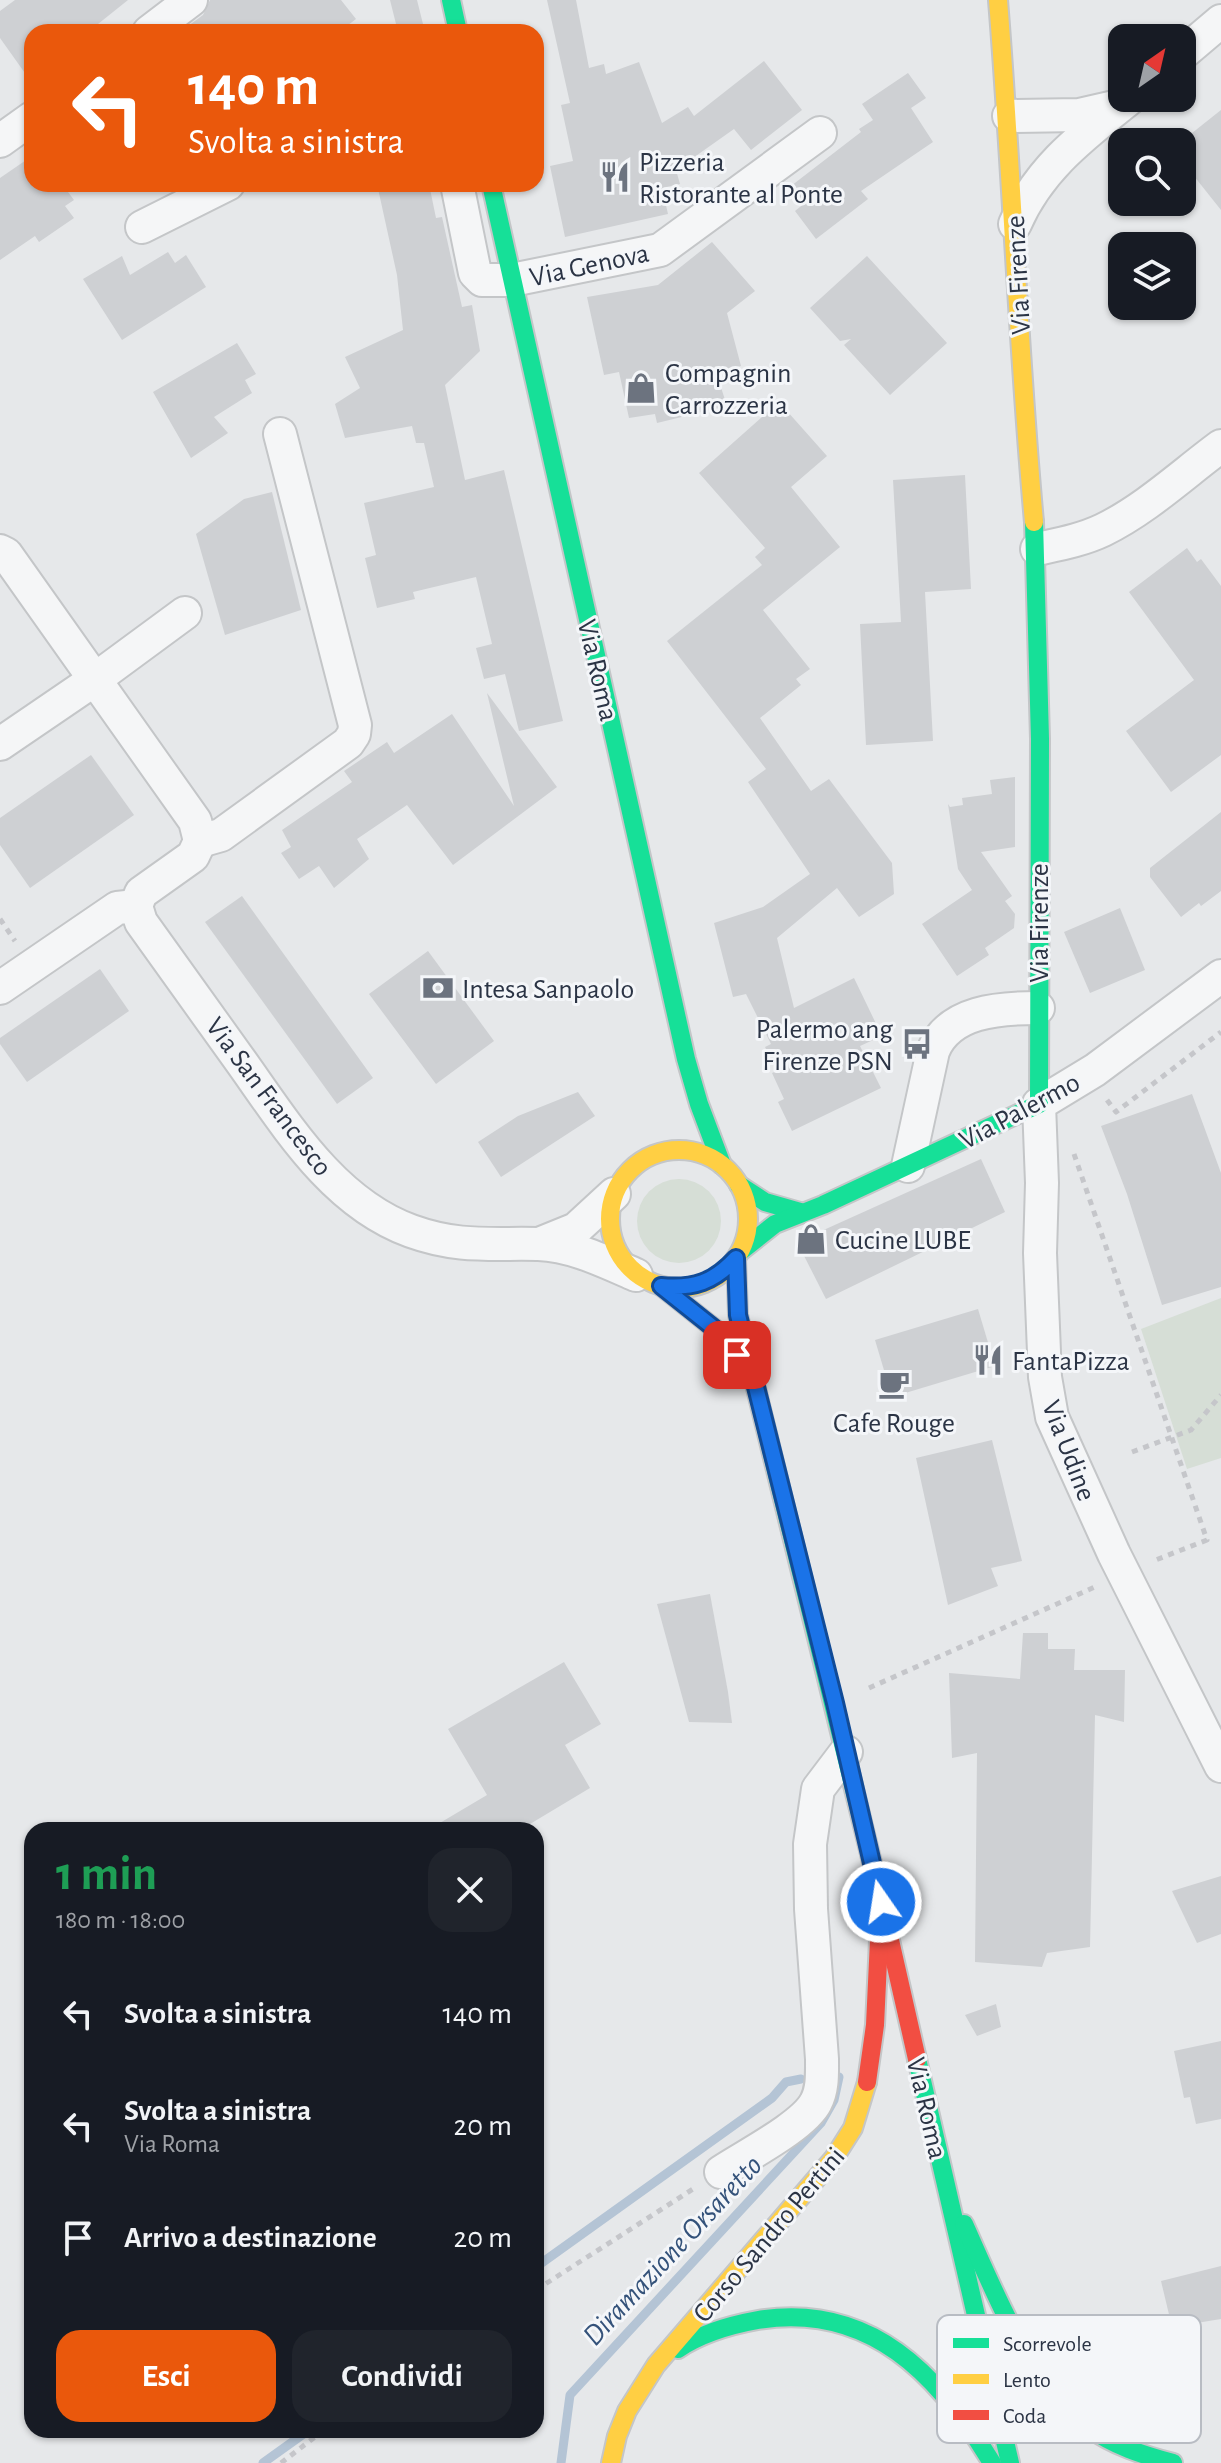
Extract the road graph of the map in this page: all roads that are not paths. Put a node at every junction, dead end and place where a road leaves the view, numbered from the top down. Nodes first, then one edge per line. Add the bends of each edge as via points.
1 (191, 0) edge
2 (451, 0) edge
3 (998, 0) edge
4 (1221, 21) edge
5 (160, 24) edge
6 (456, 24) edge
7 (1196, 42) edge
8 (1108, 110) edge
9 (1113, 112) edge
10 (24, 124) edge
11 (1010, 130) junction
12 (820, 133) dead end
13 (0, 141) edge
14 (1076, 142) junction
15 (212, 192) edge
16 (459, 192) edge
17 (493, 192) edge
18 (1014, 225) junction
19 (142, 227) dead end
20 (512, 280) junction
21 (280, 434) dead end
22 (1221, 446) edge
23 (1037, 549) junction
24 (0, 551) edge
25 (185, 613) dead end
26 (94, 680) junction
27 (0, 744) edge
28 (200, 841) junction
29 (136, 906) junction
30 (1221, 976) edge
31 (0, 988) edge
32 (1038, 1008) junction
33 (686, 1059) junction
34 (677, 1099) dead end
35 (1039, 1104) junction
36 (664, 1134) dead end
37 (642, 1160) junction
38 (722, 1165) junction
39 (908, 1166) junction
40 (739, 1185) junction
41 (614, 1194) junction
42 (800, 1212) junction
43 (539, 1244) junction
44 (739, 1255) junction
45 (649, 1280) junction
46 (754, 1377) junction
47 (846, 1752) junction
48 (1221, 1766) edge
49 (881, 1902) junction
50 (721, 2172) road end
51 (943, 2174) junction
52 (976, 2315) edge
53 (1008, 2315) edge
54 (656, 2365) junction
55 (937, 2384) edge
56 (980, 2443) edge
57 (1006, 2443) edge
58 (1111, 2443) edge
59 (611, 2463) edge
60 (992, 2463) edge
61 (1010, 2463) edge
62 (1173, 2463) edge

1 - 5 street
2 - 6 street
3 - 11 street, Via Firenze
4 - 7 street
8 - 11 street
9 - 14 street
10 - 13 street
11 - 14 street via 1030,154
11 - 18 street, Via Firenze
12 - 20 street, Via Genova via 660,250
14 - 18 street via 1041,177
15 - 19 street
16 - 20 street via 475,273 482,280
17 - 20 street, Via Roma
18 - 23 street, Via Firenze
20 - 33 street, Via Roma
21 - 28 street via 354,734 221,835
22 - 23 street via 1104,529
23 - 32 street, Via Firenze
24 - 26 street
25 - 26 street
26 - 27 street
26 - 28 street via 195,821
28 - 29 street via 193,856 141,893
29 - 31 street via 117,908
29 - 43 street, Via San Francesco via 141,922 261,1090 327,1174 355,1199 410,1231 453,1242
30 - 35 street, Via Palermo via 1095,1070
32 - 35 street, Via Firenze
32 - 39 street, Via Firenze via 990,1011 951,1026 938,1038
33 - 34 street, Via Roma
33 - 38 street, Via Roma
35 - 39 street, Via Palermo
35 - 48 street, Via Udine via 1045,1377 1052,1417
36 - 37 street
37 - 38 street via 683,1150
37 - 41 street
38 - 40 street
39 - 42 street, Via Palermo
40 - 42 street via 765,1202
40 - 44 street via 748,1227
41 - 43 street, Via San Francesco via 576,1229
41 - 45 street via 610,1212 616,1248
42 - 44 street, Via Palermo via 775,1224
43 - 45 street, Via San Francesco via 572,1250
44 - 45 street via 722,1274 703,1284 682,1288
44 - 46 street, Via Roma via 738,1315
45 - 46 street, Via Roma via 720,1333
46 - 47 street, Via Roma
47 - 49 street, Via Roma
47 - 50 street via 818,1789 810,1844 822,2059 816,2103 796,2124
49 - 51 street, Via Roma
49 - 54 street, Corso Sandro Pertini via 869,2065 852,2129 798,2203
51 - 52 street, Via Roma
51 - 53 street
54 - 55 street, Corso Sandro Pertini via 720,2329 764,2317 809,2315 854,2326 898,2349
54 - 59 street, Corso Sandro Pertini via 623,2419
56 - 60 street, Corso Sandro Pertini
57 - 61 street, Via Roma
58 - 62 street

